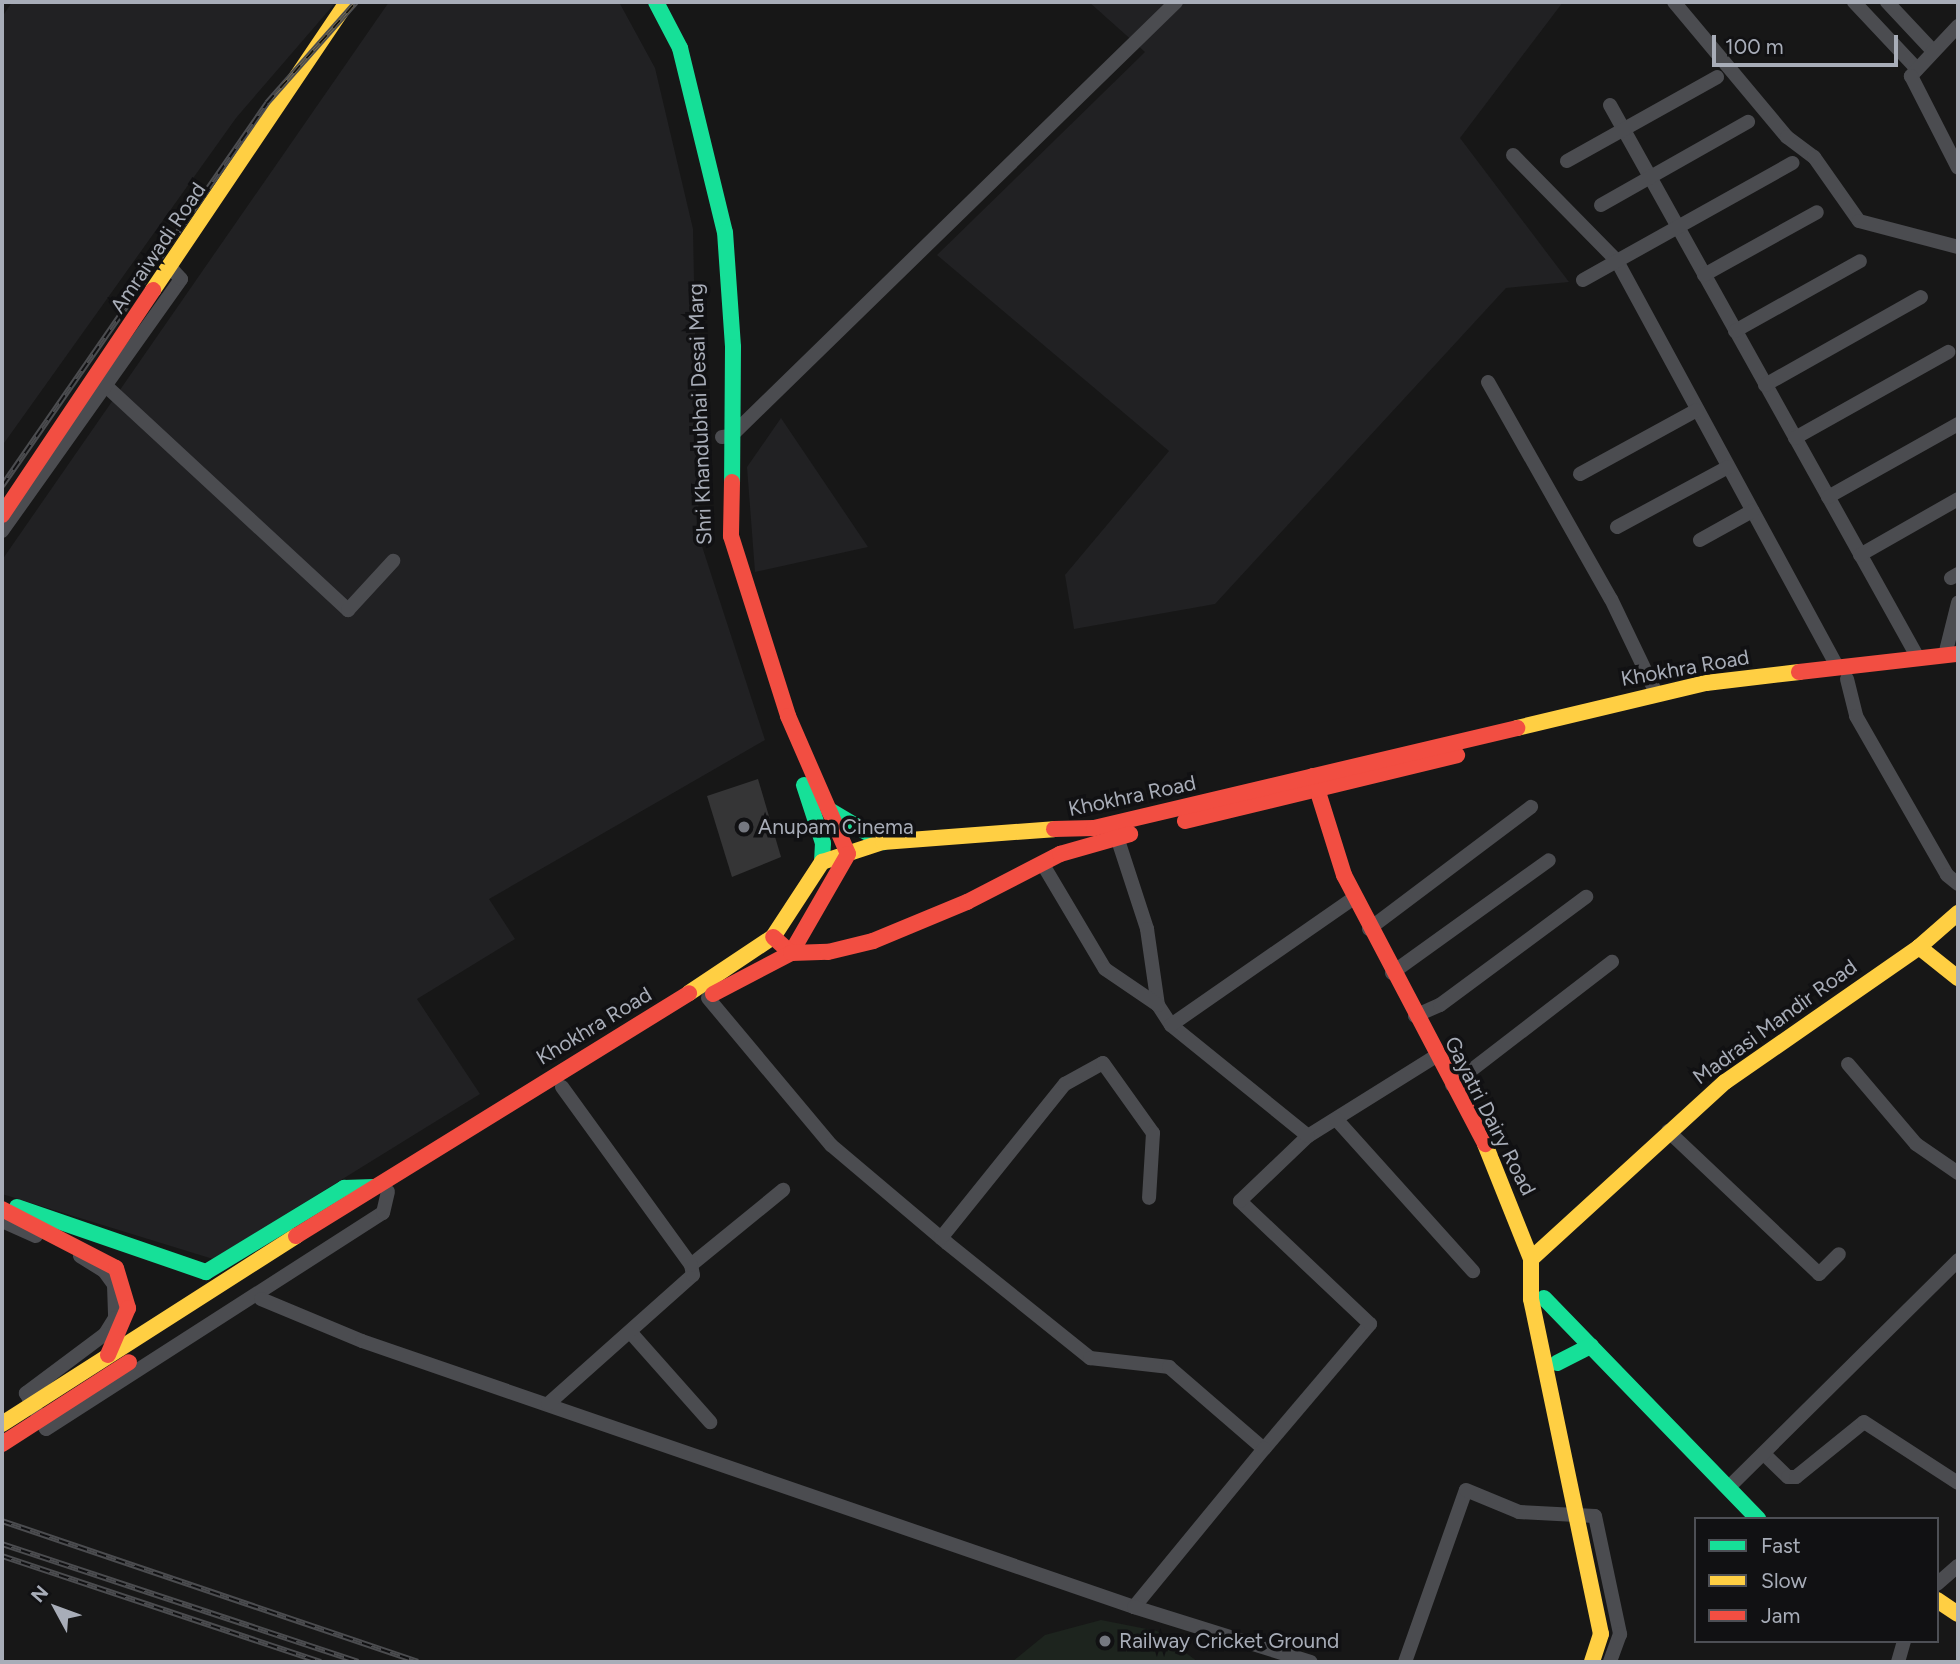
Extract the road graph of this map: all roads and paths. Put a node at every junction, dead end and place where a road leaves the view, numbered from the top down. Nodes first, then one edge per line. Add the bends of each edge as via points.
1 (347, 2) edge
2 (644, 2) edge
3 (656, 2) edge
4 (1176, 2) edge
5 (1674, 2) edge
6 (1854, 2) edge
7 (1887, 2) edge
8 (1958, 26) edge
9 (1933, 51) junction
10 (1917, 69) junction
11 (1717, 77) dead end
12 (1610, 105) dead end
13 (1748, 122) dead end
14 (1623, 130) junction
15 (1513, 155) dead end
16 (1567, 161) dead end
17 (1792, 163) dead end
18 (1958, 168) edge
19 (1650, 177) junction
20 (1601, 205) dead end
21 (1817, 212) dead end
22 (1678, 227) junction
23 (1958, 247) edge
24 (1617, 261) junction
25 (1860, 261) dead end
26 (170, 267) junction
27 (1704, 275) junction
28 (1583, 280) dead end
29 (1921, 297) dead end
30 (1735, 331) junction
31 (1948, 352) dead end
32 (1488, 382) dead end
33 (1765, 385) junction
34 (106, 386) junction
35 (1698, 410) junction
36 (1958, 424) edge
37 (727, 436) junction
38 (1795, 438) junction
39 (1728, 467) junction
40 (1580, 474) dead end
41 (1828, 497) junction
42 (1958, 499) edge
43 (1752, 511) junction
44 (2, 515) edge
45 (1617, 527) dead end
46 (2, 531) edge
47 (1700, 540) dead end
48 (1860, 555) junction
49 (393, 561) dead end
50 (1958, 603) edge
51 (1918, 658) junction
52 (1954, 658) edge
53 (1842, 673) junction
54 (1656, 693) junction
55 (1315, 782) junction
56 (1531, 807) dead end
57 (829, 810) junction
58 (1053, 834) junction
59 (1117, 837) junction
60 (883, 842) junction
61 (848, 854) junction
62 (1060, 854) junction
63 (1549, 860) dead end
64 (822, 862) junction
65 (1042, 863) junction
66 (1958, 884) edge
67 (1354, 897) junction
68 (1586, 897) dead end
69 (1958, 913) edge
70 (1370, 929) junction
71 (773, 937) junction
72 (1919, 947) junction
73 (791, 953) junction
74 (1612, 962) dead end
75 (1392, 973) junction
76 (1958, 978) edge
77 (708, 998) junction
78 (1158, 1005) junction
79 (1415, 1016) junction
80 (1171, 1025) junction
81 (1436, 1056) junction
82 (1848, 1064) dead end
83 (1452, 1085) junction
84 (562, 1087) junction
85 (1336, 1119) junction
86 (1668, 1131) junction
87 (1308, 1136) junction
88 (1958, 1173) edge
89 (385, 1188) junction
90 (783, 1189) dead end
91 (1149, 1198) dead end
92 (2, 1202) edge
93 (356, 1205) junction
94 (2, 1209) edge
95 (2, 1221) edge
96 (941, 1238) junction
97 (1839, 1255) dead end
98 (1531, 1259) junction
99 (1958, 1260) edge
100 (691, 1265) junction
101 (1473, 1271) dead end
102 (1533, 1276) junction
103 (1544, 1298) junction
104 (261, 1299) dead end
105 (632, 1334) junction
106 (1591, 1346) junction
107 (105, 1360) junction
108 (1557, 1363) junction
109 (548, 1404) junction
110 (710, 1422) dead end
111 (2, 1424) edge
112 (2, 1444) edge
113 (1264, 1449) junction
114 (1764, 1454) junction
115 (1958, 1483) edge
116 (1728, 1488) junction
117 (1585, 1516) junction
118 (1756, 1517) edge
119 (1958, 1566) edge
120 (1939, 1582) edge
121 (1939, 1601) edge
122 (1134, 1607) junction
123 (1958, 1614) edge
124 (1903, 1643) edge
125 (1311, 1662) edge
126 (1405, 1662) edge
127 (1592, 1662) edge
128 (1600, 1662) edge
129 (1611, 1662) edge
130 (1898, 1662) edge

1 - 26 main road, Amraiwadi Road
2 - 37 main road, Shri Khandubhai Desai Marg via 675,74 713,238
3 - 37 main road, Shri Khandubhai Desai Marg via 680,48 724,232 733,347
4 - 37 street
5 - 23 street via 1787,137 1814,157 1859,221
6 - 10 street
7 - 9 street
8 - 9 street
9 - 10 street
10 - 18 street via 1911,76
11 - 14 street
12 - 14 street
13 - 19 street
14 - 16 street
14 - 19 street
15 - 24 street
17 - 22 street
19 - 20 street
19 - 22 street
21 - 27 street
22 - 24 street
22 - 27 street
24 - 28 street
24 - 35 street
25 - 30 street
26 - 34 street via 181,279
26 - 44 main road, Amraiwadi Road
27 - 30 street
29 - 33 street
30 - 33 street
31 - 38 street
32 - 54 street via 1611,599
33 - 38 street
34 - 46 street
34 - 49 street via 348,610
35 - 39 street
35 - 40 street
36 - 41 street
37 - 57 main road, Shri Khandubhai Desai Marg via 731,536 788,716
37 - 64 main road, Shri Khandubhai Desai Marg via 722,539 775,712 816,815
38 - 41 street
39 - 43 street
39 - 45 street
41 - 48 street
42 - 48 street
43 - 47 street
43 - 53 street
48 - 51 street
50 - 52 street
51 - 52 main road, Khokhra Road
51 - 53 main road, Khokhra Road
52 - 53 main road, Khokhra Road
53 - 54 main road, Khokhra Road
53 - 55 main road, Khokhra Road via 1650,707
53 - 66 street via 1856,716 1947,875
54 - 55 main road, Khokhra Road
55 - 58 main road, Khokhra Road
55 - 59 main road, Khokhra Road
55 - 67 main road, Gayatri Dairy Road
56 - 70 street
57 - 60 main road
57 - 61 main road, Shri Khandubhai Desai Marg
58 - 60 main road, Khokhra Road via 971,832
58 - 62 main road
59 - 62 main road, Khokhra Road
59 - 78 street via 1147,929
60 - 61 main road, Khokhra Road
61 - 64 main road, Khokhra Road
61 - 73 main road
62 - 65 main road, Khokhra Road
63 - 75 street
64 - 71 main road, Khokhra Road
65 - 73 main road, Khokhra Road via 967,902 873,941 828,952
65 - 78 street via 1105,970
67 - 70 main road, Gayatri Dairy Road
67 - 80 street
68 - 79 street via 1440,1005
69 - 72 main road, Madrasi Mandir Road
70 - 75 main road, Gayatri Dairy Road
71 - 73 main road
71 - 89 main road, Khokhra Road
72 - 76 main road
72 - 86 main road, Madrasi Mandir Road via 1745,1066
73 - 77 main road, Khokhra Road
74 - 83 street
75 - 79 main road, Gayatri Dairy Road
77 - 84 main road, Khokhra Road
77 - 96 street via 831,1145
78 - 80 street
79 - 81 main road, Gayatri Dairy Road
80 - 87 street
81 - 83 main road, Gayatri Dairy Road
81 - 85 street
82 - 88 street via 1916,1144
83 - 98 main road, Gayatri Dairy Road via 1483,1139
84 - 89 main road, Khokhra Road
84 - 100 street
85 - 87 street
85 - 101 street
86 - 97 street via 1819,1273
86 - 98 main road, Madrasi Mandir Road
87 - 113 street via 1240,1201 1370,1324
89 - 92 main road via 344,1188 206,1272
89 - 93 main road, Khokhra Road
89 - 95 street via 383,1213 46,1429 26,1392 105,1334 116,1318 116,1294 104,1271 90,1261
90 - 100 street
91 - 96 street via 1153,1133 1103,1063 1065,1084
93 - 107 main road
93 - 112 main road
94 - 107 main road via 71,1240 116,1268 128,1308
96 - 113 street via 1090,1358 1169,1367
98 - 102 main road, Gayatri Dairy Road
99 - 114 street
100 - 105 street via 688,1284
102 - 103 main road
102 - 117 main road, Gayatri Dairy Road via 1531,1299
103 - 106 main road
103 - 108 main road
104 - 109 street via 362,1341
105 - 109 street
105 - 110 street
106 - 108 main road
106 - 116 main road
107 - 111 main road
108 - 117 main road
109 - 122 street
113 - 122 street
114 - 115 street via 1788,1477 1796,1477 1864,1422
114 - 116 street
116 - 118 main road
117 - 126 street via 1520,1512 1466,1490
117 - 127 main road via 1601,1634
117 - 128 main road via 1609,1634
117 - 129 street via 1601,1532 1620,1634
119 - 120 street
121 - 123 main road
122 - 125 street
124 - 130 street

